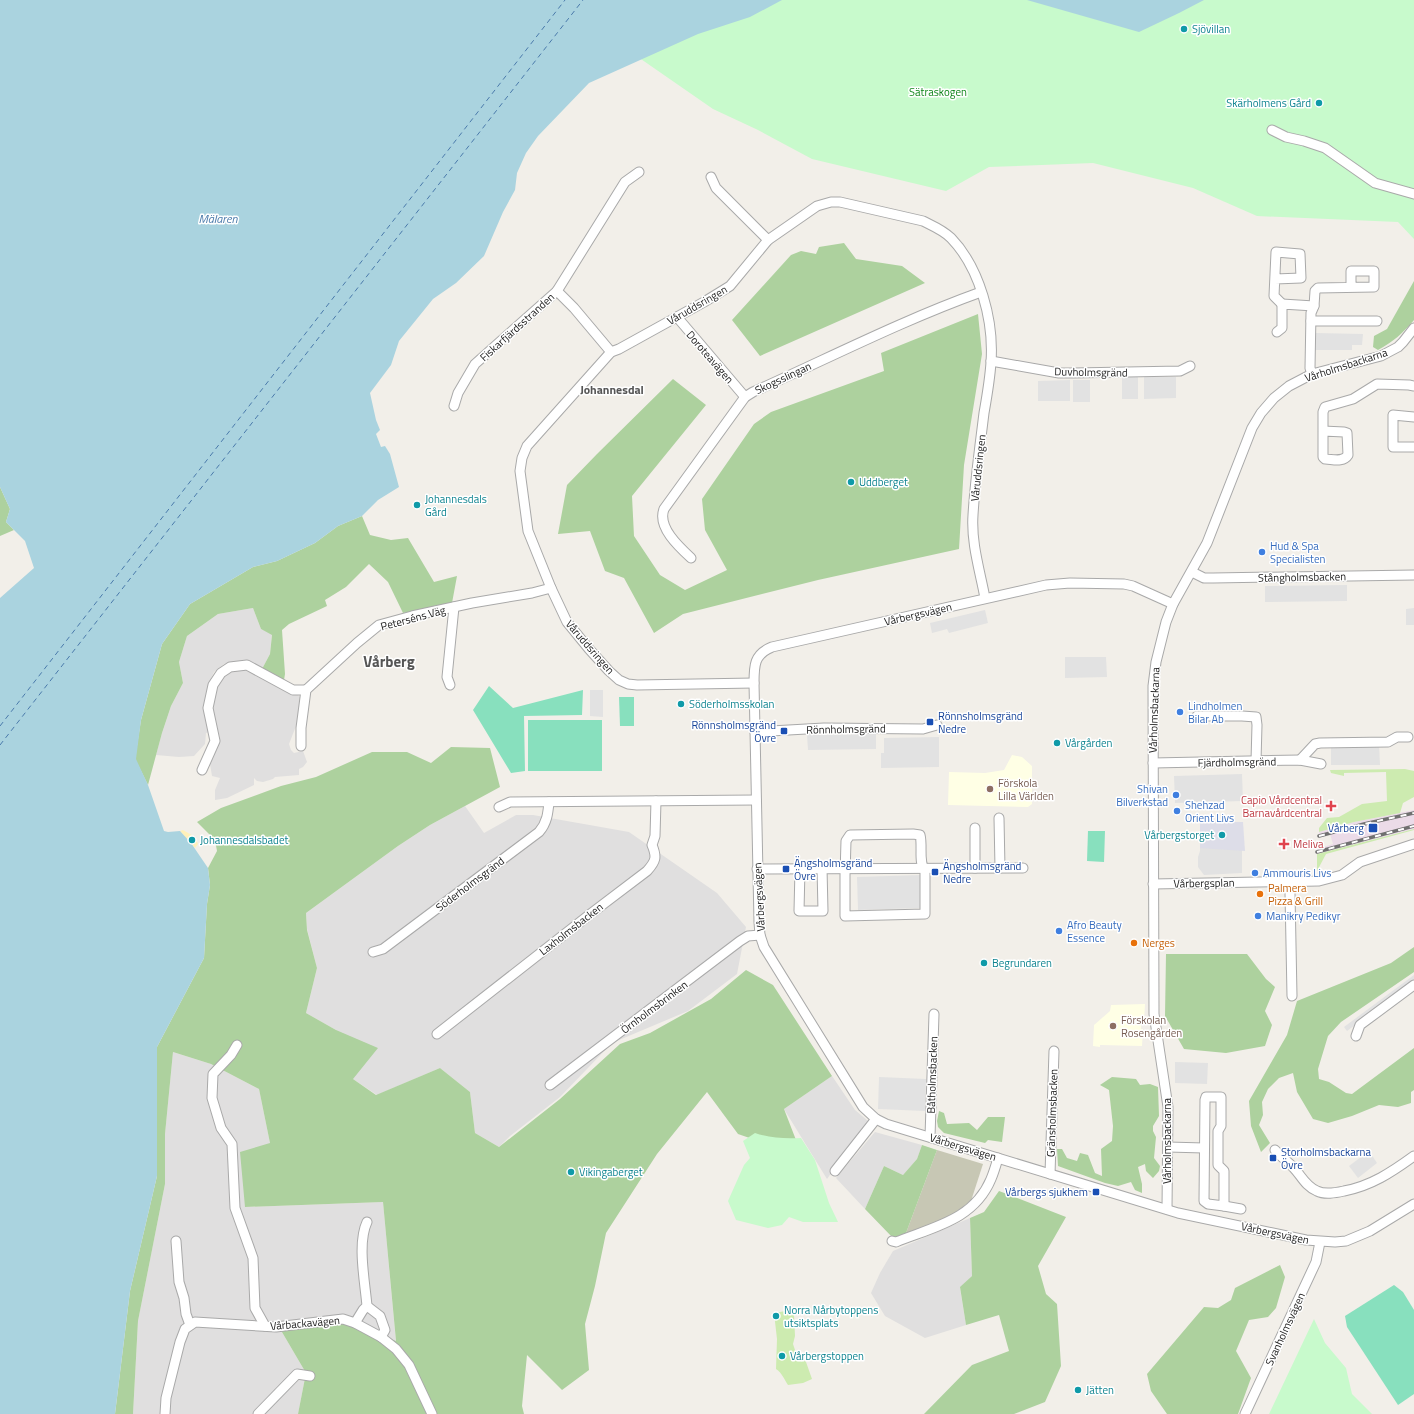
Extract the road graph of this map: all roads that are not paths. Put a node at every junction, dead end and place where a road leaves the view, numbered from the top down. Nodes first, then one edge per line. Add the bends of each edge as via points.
1 (1272, 130) dead end
2 (639, 172) dead end
3 (711, 177) dead end
4 (1414, 194) edge
5 (768, 240) junction
6 (1275, 279) dead end
7 (1351, 287) dead end
8 (557, 291) junction
9 (981, 292) junction
10 (1282, 304) junction
11 (1314, 306) junction
12 (677, 317) junction
13 (1310, 321) junction
14 (1377, 321) dead end
15 (1414, 328) edge
16 (1277, 332) dead end
17 (611, 352) junction
18 (991, 361) junction
19 (1190, 366) dead end
20 (1312, 374) junction
21 (1414, 386) edge
22 (745, 397) junction
23 (454, 406) dead end
24 (1414, 417) edge
25 (1323, 431) dead end
26 (1414, 447) edge
27 (691, 558) dead end
28 (1192, 572) junction
29 (1414, 575) edge
30 (551, 588) junction
31 (985, 598) junction
32 (1173, 604) junction
33 (454, 607) junction
34 (754, 683) junction
35 (450, 685) dead end
36 (306, 690) junction
37 (1197, 716) dead end
38 (937, 725) dead end
39 (755, 732) junction
40 (1408, 736) dead end
41 (301, 746) dead end
42 (1300, 760) junction
43 (1256, 761) junction
44 (1153, 763) junction
45 (1320, 764) dead end
46 (202, 770) dead end
47 (756, 800) junction
48 (656, 801) junction
49 (549, 802) junction
50 (499, 807) dead end
51 (999, 818) dead end
52 (975, 828) dead end
53 (1414, 844) edge
54 (922, 867) junction
55 (822, 868) junction
56 (846, 868) junction
57 (975, 868) junction
58 (1000, 868) junction
59 (1023, 868) dead end
60 (757, 869) junction
61 (800, 869) junction
62 (1153, 884) junction
63 (1290, 893) dead end
64 (760, 935) junction
65 (373, 952) dead end
66 (1414, 985) edge
67 (1292, 996) dead end
68 (934, 1014) dead end
69 (437, 1034) dead end
70 (1356, 1036) dead end
71 (237, 1045) dead end
72 (1054, 1051) dead end
73 (550, 1085) dead end
74 (876, 1119) junction
75 (930, 1137) junction
76 (1168, 1147) junction
77 (1204, 1148) junction
78 (1275, 1150) dead end
79 (1414, 1156) edge
80 (998, 1158) junction
81 (835, 1171) dead end
82 (1050, 1174) junction
83 (1414, 1198) edge
84 (1414, 1204) edge
85 (1224, 1206) junction
86 (1167, 1209) junction
87 (1241, 1209) dead end
88 (367, 1222) dead end
89 (176, 1241) dead end
90 (892, 1242) dead end
91 (1320, 1242) junction
92 (367, 1306) junction
93 (355, 1322) junction
94 (190, 1325) junction
95 (265, 1326) junction
96 (381, 1337) junction
97 (310, 1376) dead end
98 (166, 1414) edge
99 (258, 1414) edge
100 (432, 1414) edge
101 (1245, 1414) edge

1 - 4 street via 1286,137 1304,140 1324,148 1375,183
2 - 8 street, Fiskarfjärdsstranden via 625,182
3 - 5 street via 716,188
5 - 9 street, Våruddsringen via 817,206 831,202 848,203 933,226 951,238 973,270
5 - 12 street, Våruddsringen via 730,286
6 - 10 street via 1274,296
7 - 11 street via 1318,288 1315,291
8 - 17 street
8 - 23 street, Fiskarfjärdsstranden via 475,364 458,393
9 - 18 street, Våruddsringen via 990,327
9 - 22 street, Skogsslingan via 915,319
10 - 11 street
10 - 16 street via 1282,328
11 - 13 street
12 - 17 street, Våruddsringen
12 - 22 street, Doroteavägen
13 - 14 street
13 - 20 street
15 - 20 street, Vårholmsbackarna via 1404,342 1381,356
17 - 30 street, Våruddsringen via 527,446 522,458 520,471 528,531
18 - 19 street, Duvholmsgränd via 1074,374 1180,372
18 - 31 street, Våruddsringen via 972,516 974,548
20 - 28 street, Vårholmsbackarna via 1289,386 1261,413 1252,428 1209,539
21 - 25 street via 1377,384 1353,399 1325,407
22 - 27 street, Skogsslingan via 664,509 662,520 675,542
24 - 26 street via 1393,415 1393,446
28 - 29 street, Stångholmsbacken via 1204,578
28 - 32 street, Vårholmsbackarna
30 - 33 street, Peterséns Väg
30 - 34 street, Våruddsringen via 570,626 619,680 642,685
31 - 32 street, Vårbergsvägen via 1058,583 1114,583 1133,586
31 - 34 street, Vårbergsvägen via 772,647 755,663
32 - 44 street, Vårholmsbackarna via 1160,640 1154,674
33 - 35 street via 447,677
33 - 36 street, Peterséns Väg via 379,625
34 - 39 street, Vårbergsvägen
36 - 41 street
36 - 46 street via 293,690 247,665 230,667 221,673 213,685 208,708 215,741
37 - 43 street via 1256,718
38 - 39 street, Rönnholmsgränd via 923,729 824,728
39 - 47 street, Vårbergsvägen
40 - 42 street via 1397,737 1388,742 1315,744
42 - 43 street, Fjärdholmsgränd
42 - 45 street, Fjärdholmsgränd
43 - 44 street, Fjärdholmsgränd
44 - 62 street, Vårholmsbackarna
47 - 48 street
47 - 60 street, Vårbergsvägen
48 - 49 street
48 - 69 street, Laxholmsbacken via 655,836 652,845 654,863 648,871
49 - 50 street via 510,802
49 - 65 street, Söderholmsgränd via 545,825 539,832 383,949
51 - 58 street
52 - 57 street
53 - 62 street, Vårbergsplan via 1360,862 1342,875 1319,881
54 - 56 street
54 - 56 street via 920,835 903,834 850,835 846,841
54 - 56 street via 925,871 925,914 845,916
54 - 57 street
55 - 56 street
55 - 61 street
55 - 61 street via 823,911 799,911
57 - 58 street
58 - 59 street
60 - 61 street
60 - 64 street, Vårbergsvägen
62 - 76 street, Vårholmsbackarna via 1154,1014 1167,1094
63 - 67 street
64 - 73 street, Örnholmsbrinken via 748,936 740,941
64 - 74 street, Vårbergsvägen via 770,959 856,1097
66 - 70 street via 1360,1025
68 - 75 street, Båtholmsbacken
71 - 95 street, Vårbackavägen via 213,1074 212,1098 221,1128 232,1144 234,1208 252,1258 255,1308
72 - 82 street, Gränsholmsbacken
74 - 75 street, Vårbergsvägen
74 - 81 street
75 - 80 street, Vårbergsvägen
76 - 77 street
76 - 86 street, Vårholmsbackarna
77 - 85 street via 1204,1201
77 - 85 street via 1206,1097 1221,1097 1218,1166 1224,1170
78 - 79 street via 1308,1185 1317,1191 1332,1193 1358,1189 1373,1183
80 - 82 street, Vårbergsvägen
80 - 90 street via 991,1179 980,1199 972,1207 956,1219
82 - 86 street, Vårbergsvägen
83 - 91 street, Vårbergsvägen via 1362,1229
84 - 91 street, Vårbergsvägen via 1346,1241
85 - 87 street
86 - 91 street, Vårbergsvägen
88 - 92 street via 363,1230 362,1260
89 - 94 street via 179,1282
91 - 101 street, Svanholmsvägen via 1316,1262
92 - 93 street
92 - 96 street via 380,1316 385,1330
93 - 95 street, Vårbackavägen via 343,1319
93 - 96 street, Vårbackavägen
94 - 95 street via 195,1322
94 - 98 street via 185,1329 180,1342 166,1398
96 - 100 street, Vårbackavägen via 396,1348 409,1365
97 - 99 street via 297,1374

